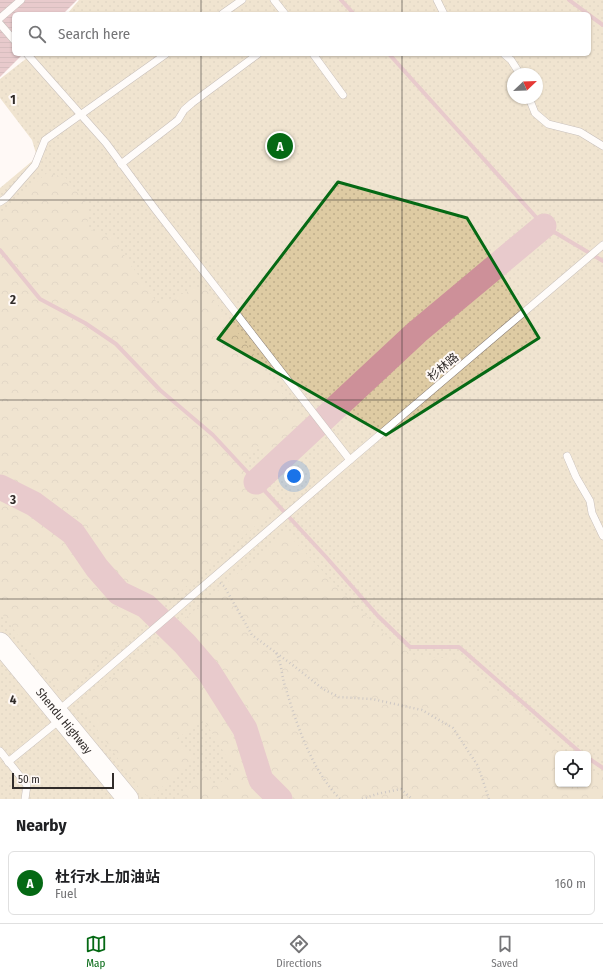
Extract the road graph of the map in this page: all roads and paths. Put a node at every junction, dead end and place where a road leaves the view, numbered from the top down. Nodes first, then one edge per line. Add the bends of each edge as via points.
1 (21, 0) edge
2 (242, 0) edge
3 (274, 0) edge
4 (437, 0) edge
5 (225, 12) edge
6 (283, 12) edge
7 (443, 12) edge
8 (0, 18) edge
9 (0, 24) edge
10 (12, 38) edge
11 (29, 56) edge
12 (163, 56) edge
13 (255, 56) edge
14 (315, 56) edge
15 (506, 56) edge
16 (516, 68) edge
17 (343, 95) dead end
18 (531, 104) edge
19 (80, 114) junction
20 (603, 146) edge
21 (121, 164) junction
22 (0, 202) edge
23 (602, 246) edge
24 (567, 456) dead end
25 (350, 460) junction
26 (603, 536) edge
27 (212, 578) junction
28 (0, 643) edge
29 (276, 652) junction
30 (59, 715) junction
31 (0, 752) edge
32 (8, 762) junction
33 (24, 799) edge
34 (128, 799) edge
35 (340, 799) edge
36 (362, 799) edge
37 (412, 799) edge
38 (489, 799) edge

1 - 8 lane
2 - 5 lane
3 - 6 lane
4 - 7 lane
9 - 10 lane
11 - 19 lane
12 - 19 lane
13 - 21 lane via 192,103 178,120
14 - 17 lane
15 - 16 lane
18 - 20 lane via 535,113 548,124 580,132
19 - 21 lane
19 - 22 lane via 45,140 35,165
21 - 25 lane
23 - 25 lane, 杉林路
24 - 26 lane via 590,501 592,513
25 - 27 lane, 杉林路
27 - 29 path via 224,586 252,635
27 - 30 lane, 杉林路
28 - 30 street, Shendu Highway
29 - 35 path via 284,683 306,743 319,770
29 - 38 path via 324,689 339,697 372,699 422,710 453,728 478,766
30 - 32 lane, 杉林路
30 - 34 street, Shendu Highway
31 - 32 lane
32 - 33 lane via 27,785
36 - 37 path via 400,789

